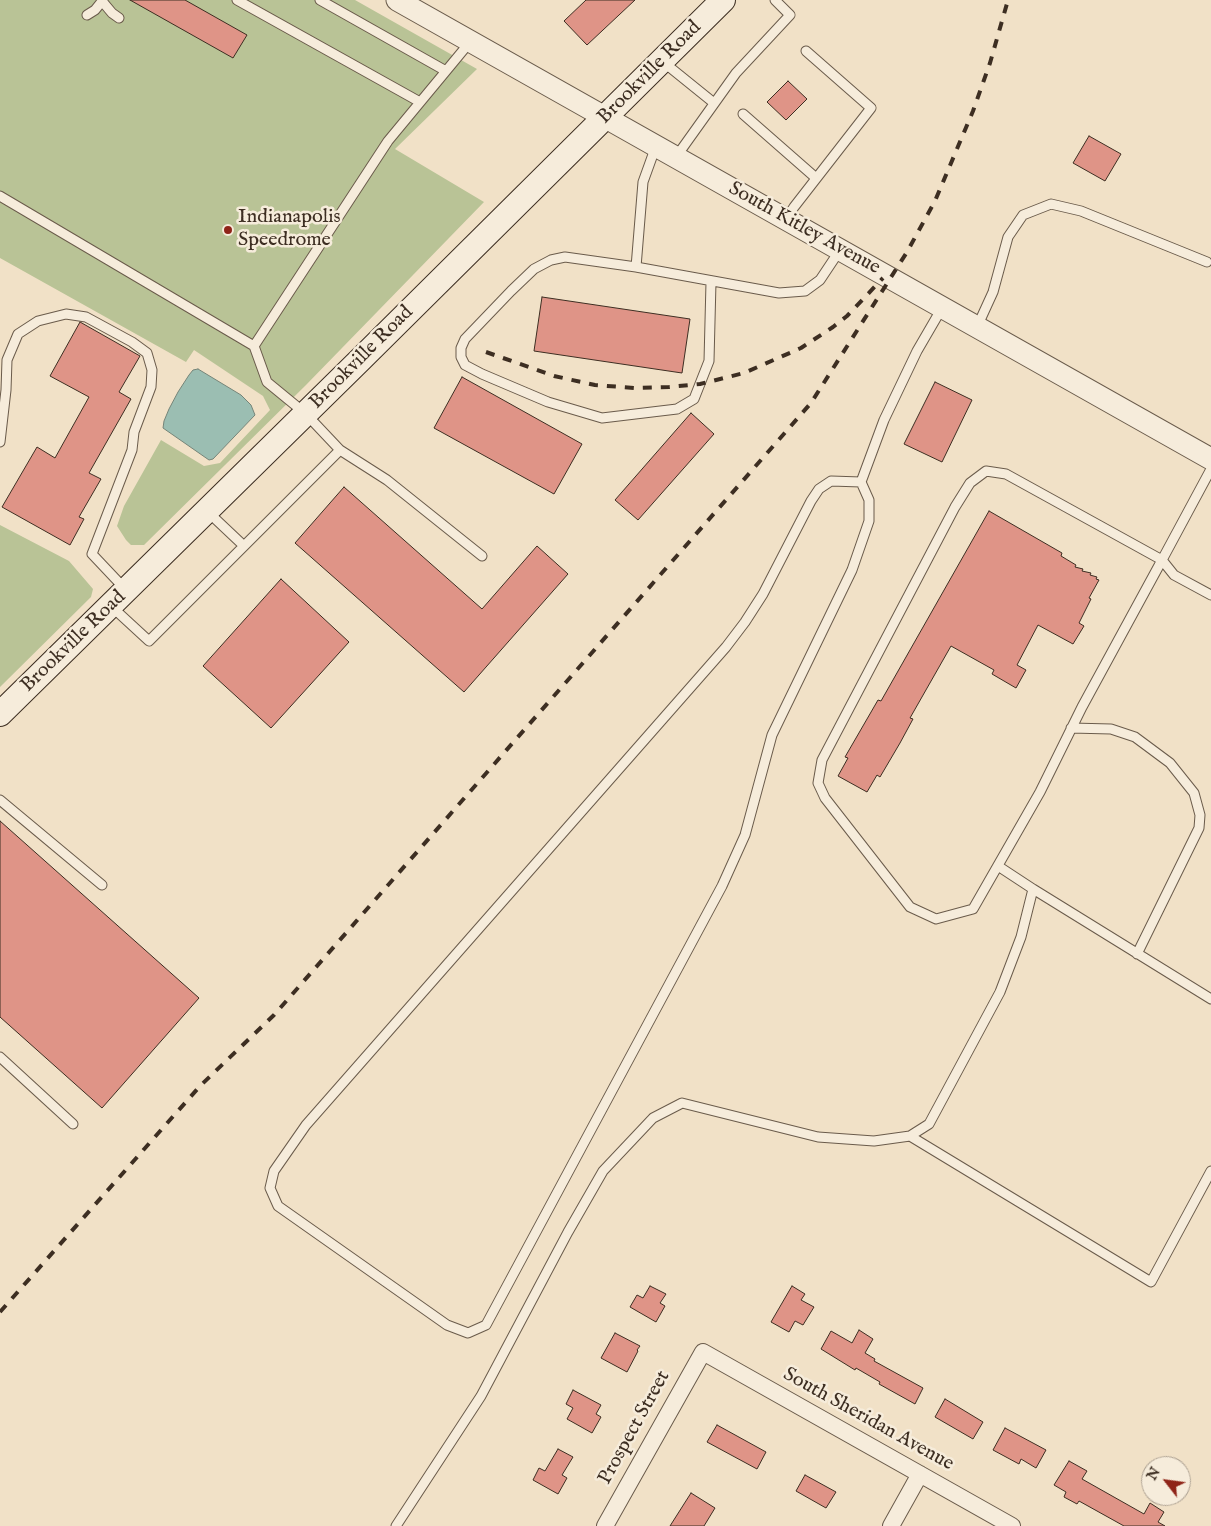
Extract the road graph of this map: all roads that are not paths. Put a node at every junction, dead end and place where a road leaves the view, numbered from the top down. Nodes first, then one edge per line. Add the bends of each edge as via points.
1 (102, 0) edge
2 (237, 0) edge
3 (320, 0) edge
4 (723, 0) edge
5 (775, 0) edge
6 (402, 1) edge
7 (87, 15) dead end
8 (119, 18) dead end
9 (471, 42) junction
10 (806, 51) dead end
11 (662, 61) junction
12 (446, 71) junction
13 (420, 102) junction
14 (714, 103) junction
15 (743, 114) dead end
16 (605, 117) junction
17 (656, 146) junction
18 (676, 157) junction
19 (816, 178) junction
20 (0, 196) edge
21 (786, 220) junction
22 (840, 250) junction
23 (1207, 262) dead end
24 (636, 267) junction
25 (711, 282) junction
26 (942, 307) junction
27 (977, 327) junction
28 (254, 346) junction
29 (306, 414) junction
30 (0, 442) edge
31 (340, 450) junction
32 (1211, 459) edge
33 (1211, 468) edge
34 (861, 482) junction
35 (207, 511) junction
36 (244, 546) junction
37 (482, 556) dead end
38 (1162, 560) junction
39 (1211, 595) edge
40 (119, 598) junction
41 (0, 714) edge
42 (1072, 728) junction
43 (0, 800) edge
44 (998, 866) junction
45 (102, 885) dead end
46 (1033, 889) junction
47 (1136, 954) junction
48 (1211, 1000) edge
49 (0, 1057) edge
50 (73, 1124) dead end
51 (910, 1136) junction
52 (1211, 1171) edge
53 (703, 1352) joint
54 (920, 1474) junction
55 (396, 1526) edge
56 (604, 1526) edge
57 (891, 1526) edge
58 (1012, 1526) edge

1 - 7 lane
1 - 8 lane
2 - 13 lane
3 - 12 lane
4 - 11 main road, Brookville Road
5 - 14 lane via 790,15 736,73
6 - 9 street, South Kitley Avenue
9 - 12 lane
9 - 16 street, South Kitley Avenue
10 - 19 lane via 871,108
11 - 14 lane
11 - 16 main road, Brookville Road
12 - 13 lane
13 - 28 lane via 388,141
14 - 18 lane
15 - 19 lane
16 - 17 street, South Kitley Avenue
16 - 29 main road, Brookville Road
17 - 18 street, South Kitley Avenue
17 - 24 lane via 644,182
18 - 21 street, South Kitley Avenue
19 - 21 lane
20 - 28 lane
21 - 22 street, South Kitley Avenue
22 - 25 lane via 820,280 805,291 779,293
22 - 26 street, South Kitley Avenue
23 - 27 lane via 1081,211 1051,204 1024,215 1008,237 993,292
24 - 25 lane
24 - 25 lane via 565,257 550,260 534,269 465,339 461,348 465,365 548,402 602,418 676,409 694,399 709,361
26 - 27 street, South Kitley Avenue
26 - 34 lane via 884,420
27 - 32 street, South Kitley Avenue
28 - 29 lane via 267,382
29 - 31 lane
29 - 35 main road, Brookville Road
30 - 40 lane via 7,360 18,334 38,321 66,314 86,316 147,353 152,370 151,387 134,432 132,450 92,554
31 - 36 lane
31 - 37 lane via 387,480
33 - 38 lane
34 - 34 lane via 869,500 869,521 863,540 852,570 772,735 745,835 722,886 486,1326 468,1333 447,1325 278,1206 270,1188 274,1171 306,1125 726,647 763,594 819,489 831,481
35 - 36 lane
35 - 40 main road, Brookville Road
36 - 40 lane via 149,642
38 - 39 lane via 1174,575
38 - 42 lane
38 - 44 lane via 1006,474 986,472 970,483 955,506 822,760 818,783 826,798 910,907 936,920 973,909
40 - 41 main road, Brookville Road
42 - 44 lane
42 - 47 lane via 1111,729 1135,737 1170,763 1194,793 1200,815 1199,828
43 - 45 lane
44 - 46 lane
46 - 47 lane
46 - 51 lane via 1021,937 1000,992 929,1124
47 - 48 lane
49 - 50 lane
51 - 52 lane via 1151,1282
51 - 55 lane via 874,1141 818,1137 682,1103 653,1118 602,1171 481,1396
53 - 54 street, South Sheridan Avenue
53 - 56 street, Prospect Street
54 - 57 street
54 - 58 street, South Sheridan Avenue

